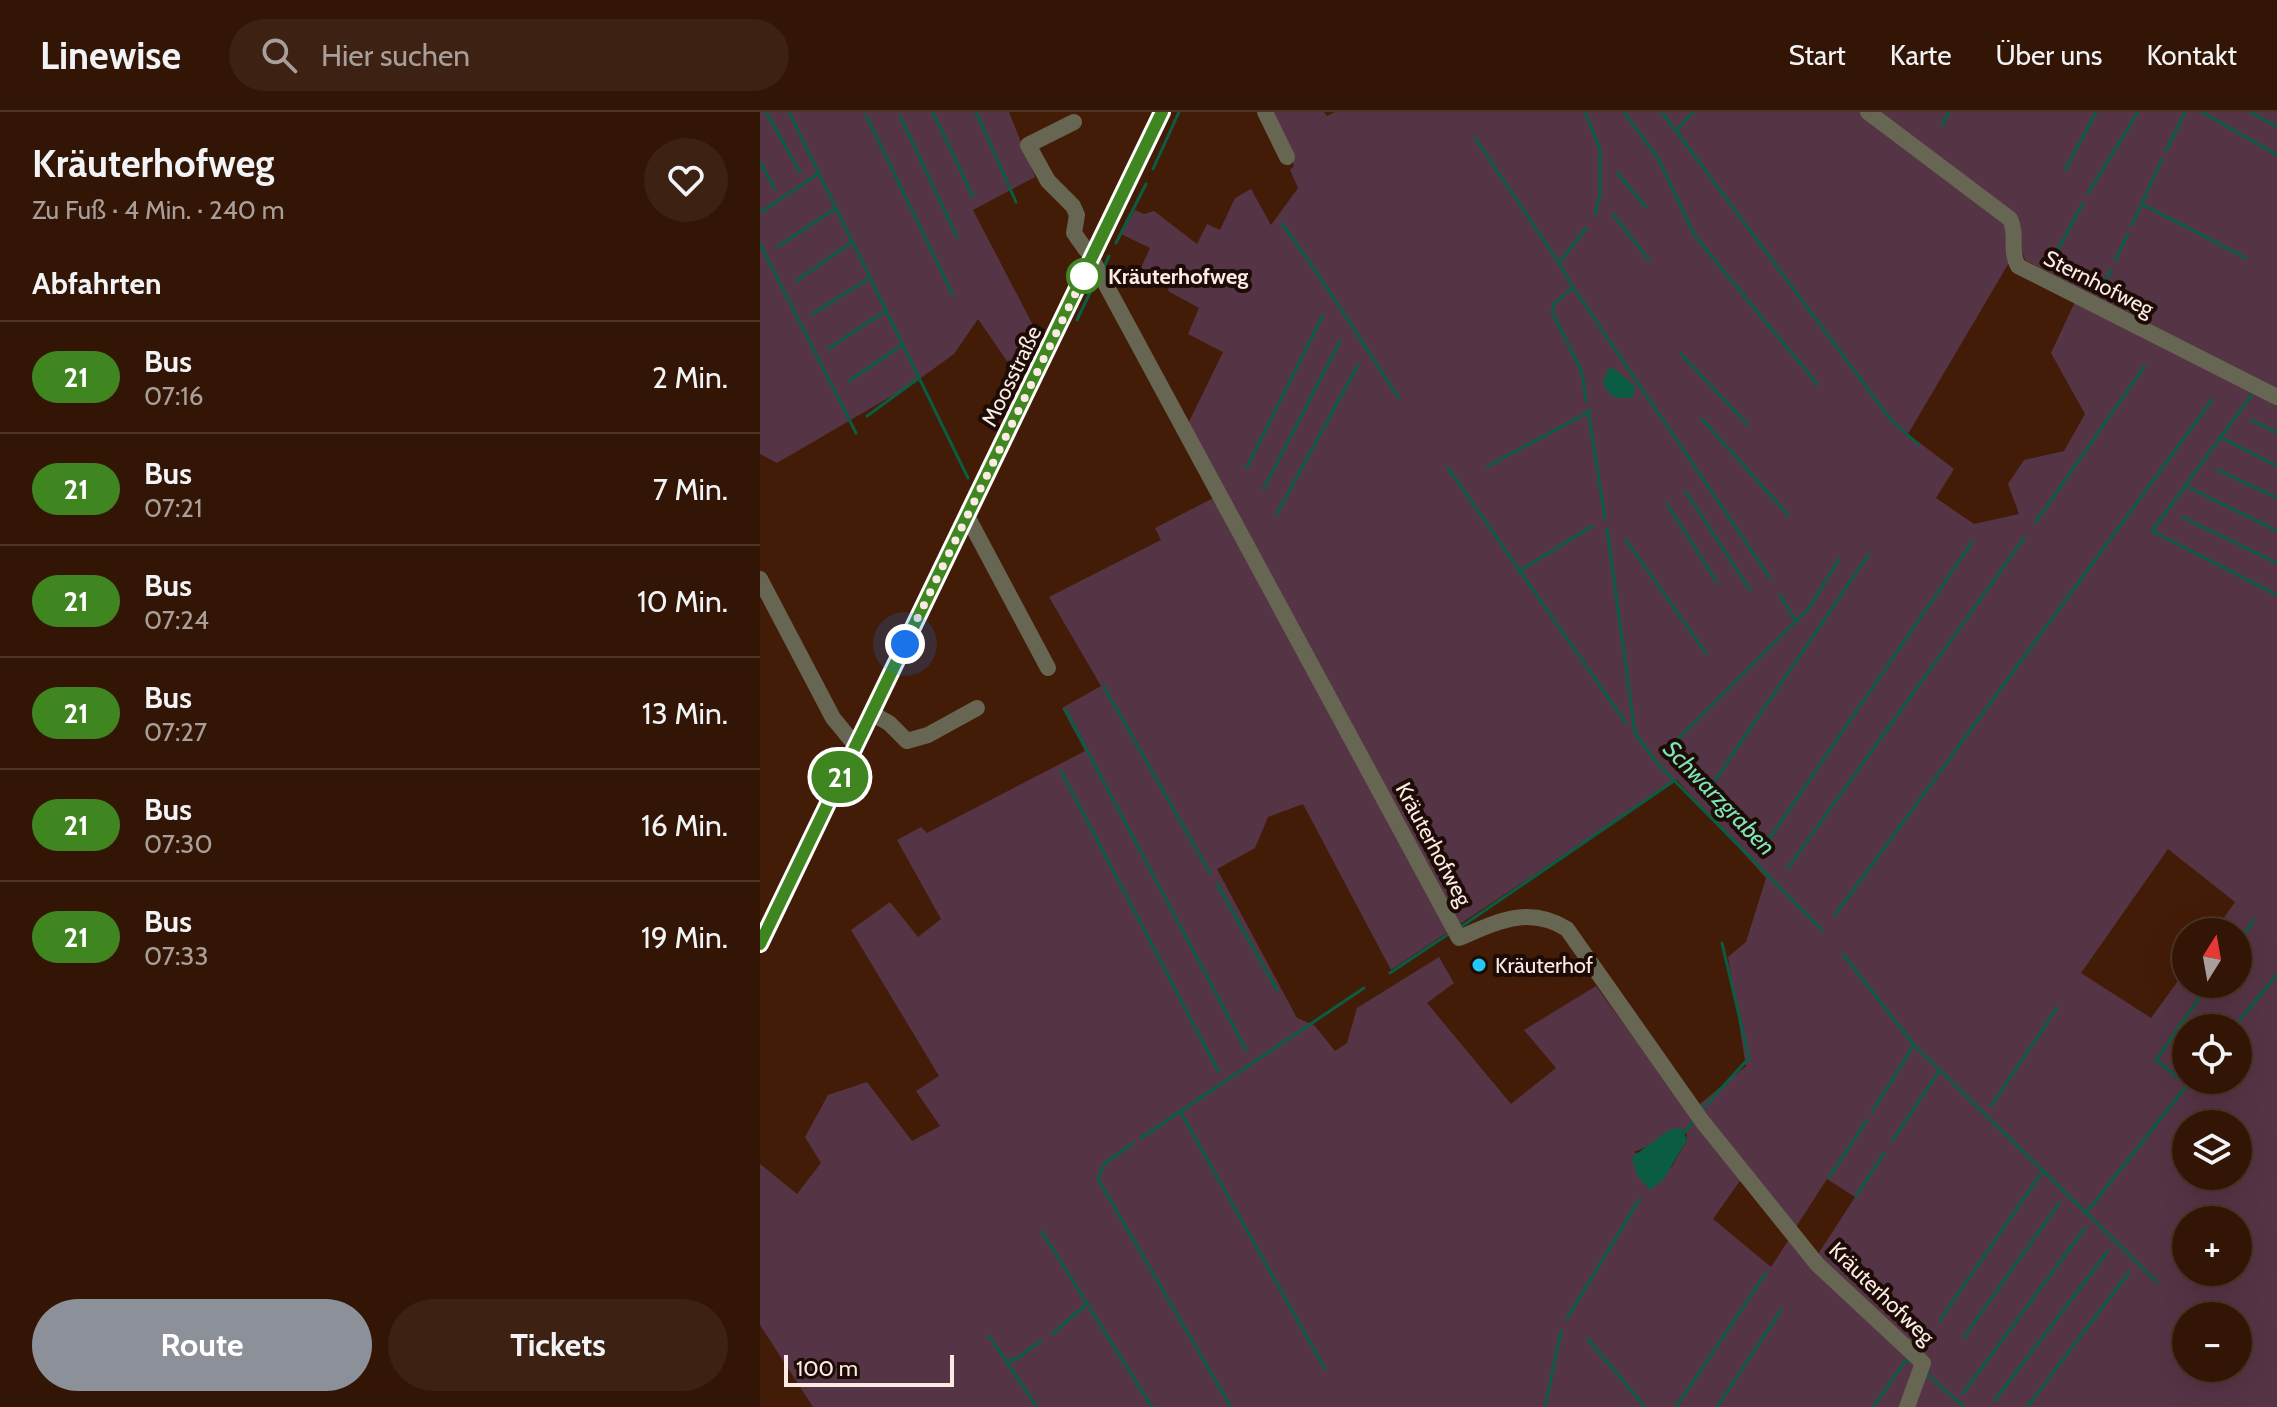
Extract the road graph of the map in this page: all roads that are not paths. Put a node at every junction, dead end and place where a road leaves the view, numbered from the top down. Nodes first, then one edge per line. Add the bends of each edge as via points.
1 (1162, 112) edge
2 (1265, 112) edge
3 (1868, 112) edge
4 (1074, 122) dead end
5 (1287, 157) dead end
6 (1093, 257) junction
7 (2277, 397) edge
8 (967, 516) junction
9 (760, 579) edge
10 (1048, 668) dead end
11 (977, 708) dead end
12 (871, 713) junction
13 (856, 746) junction
14 (760, 944) edge
15 (1907, 1407) edge

1 - 6 street, Moosstraße
2 - 5 street
3 - 7 street, Sternhofweg via 2010,219 2018,266
4 - 6 street via 1028,145 1048,181 1073,206 1074,233
6 - 8 street, Moosstraße
6 - 15 street, Kräuterhofweg via 1459,938 1525,915 1551,919 1567,929 1702,1121 1817,1264 1923,1363
8 - 10 street
8 - 12 street, Moosstraße
9 - 13 street via 833,718
11 - 12 street via 907,741
12 - 13 street, Moosstraße
13 - 14 street, Moosstraße

